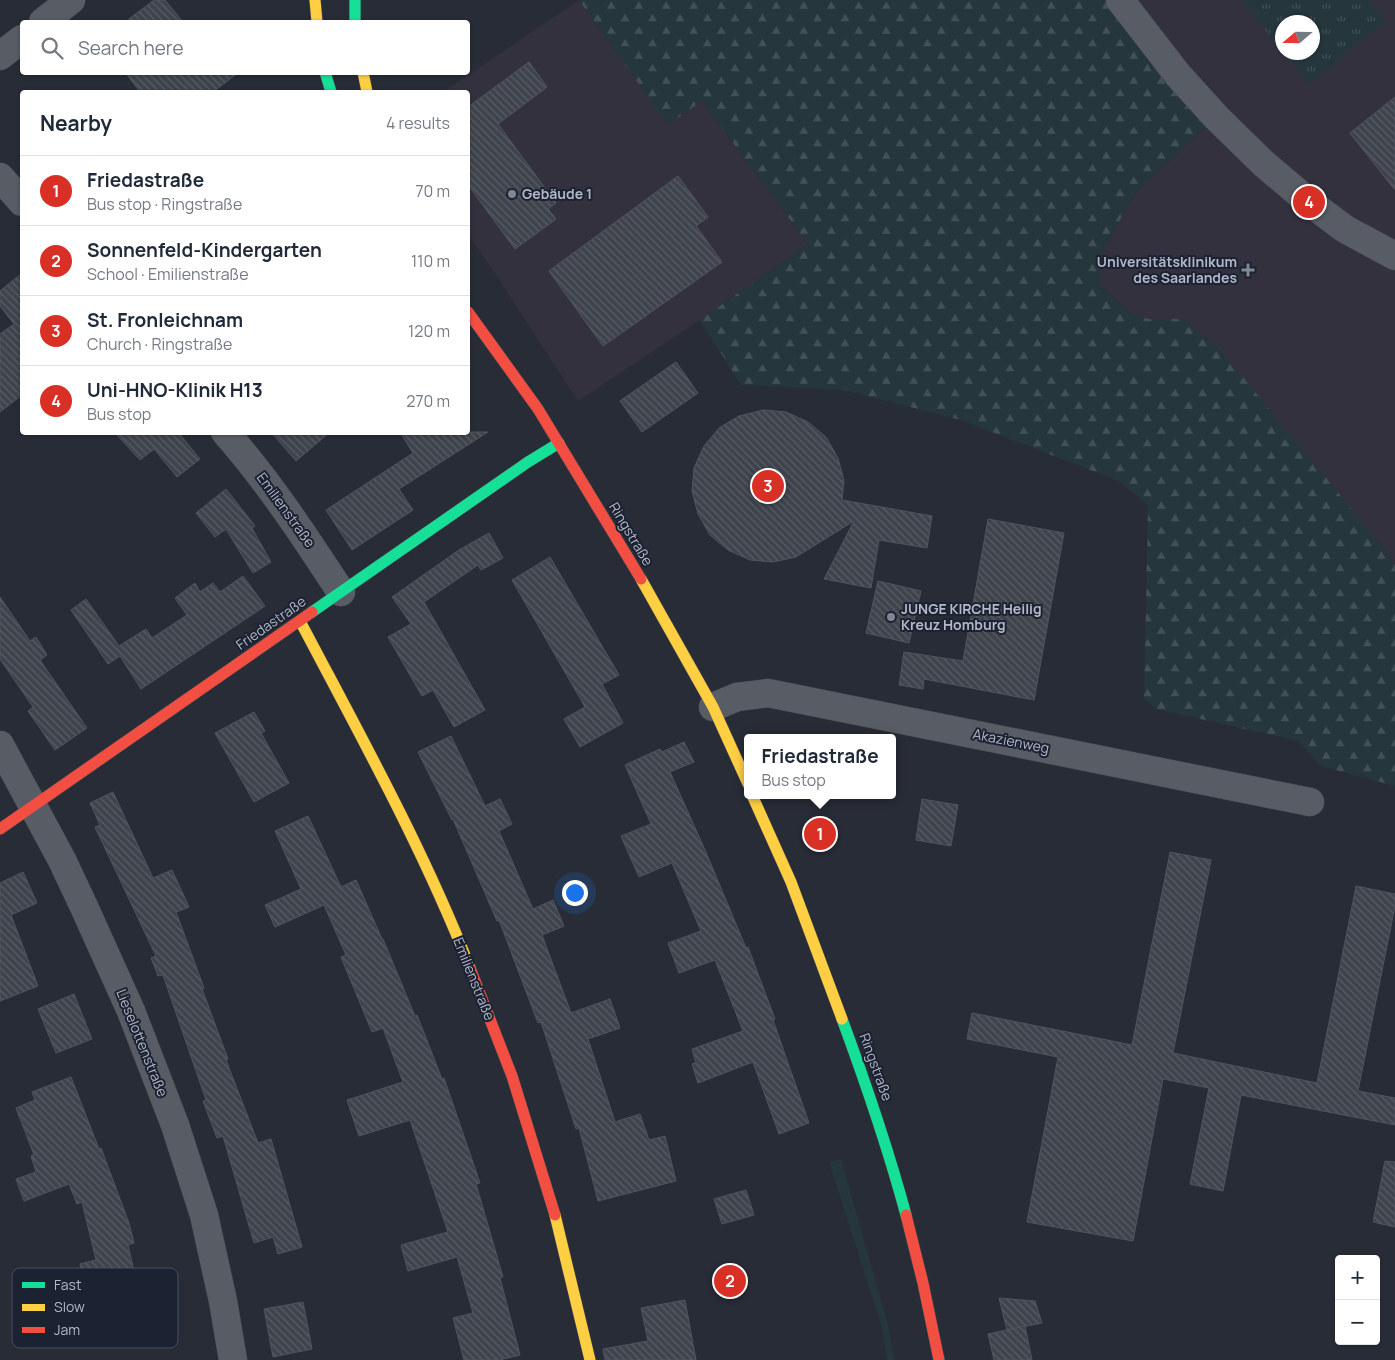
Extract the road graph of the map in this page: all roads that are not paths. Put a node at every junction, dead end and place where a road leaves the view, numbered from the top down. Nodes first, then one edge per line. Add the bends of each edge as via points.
1 (71, 0) edge
2 (315, 0) edge
3 (355, 0) edge
4 (1120, 0) edge
5 (46, 20) edge
6 (317, 20) edge
7 (355, 20) edge
8 (20, 40) edge
9 (0, 56) edge
10 (326, 75) edge
11 (364, 75) edge
12 (330, 90) edge
13 (367, 90) edge
14 (0, 177) edge
15 (20, 200) edge
16 (1395, 256) edge
17 (470, 315) edge
18 (228, 435) edge
19 (559, 443) junction
20 (341, 592) junction
21 (300, 621) junction
22 (713, 708) junction
23 (0, 744) edge
24 (744, 775) edge
25 (754, 799) edge
26 (1310, 802) dead end
27 (32, 806) junction
28 (0, 829) edge
29 (233, 1360) edge
30 (590, 1360) edge
31 (939, 1360) edge

1 - 5 street
2 - 6 street
3 - 7 street
4 - 16 street via 1191,89 1263,162 1345,229
8 - 9 street
10 - 12 street
11 - 13 street
14 - 15 street
17 - 19 street, Ringstraße
18 - 20 street, Emilienstraße via 278,498
19 - 20 street, Friedastraße
19 - 22 street, Ringstraße via 628,556
20 - 21 street, Friedastraße
21 - 27 street, Friedastraße
21 - 30 street, Emilienstraße via 400,810 491,1020 559,1226
22 - 24 street, Ringstraße
22 - 26 street, Akazienweg via 738,697 768,693
23 - 27 street, Lieselottenstraße
25 - 31 street, Ringstraße via 791,882 873,1103 923,1283
27 - 28 street, Friedastraße
27 - 29 street, Lieselottenstraße via 89,917 131,1011 175,1125 204,1216

